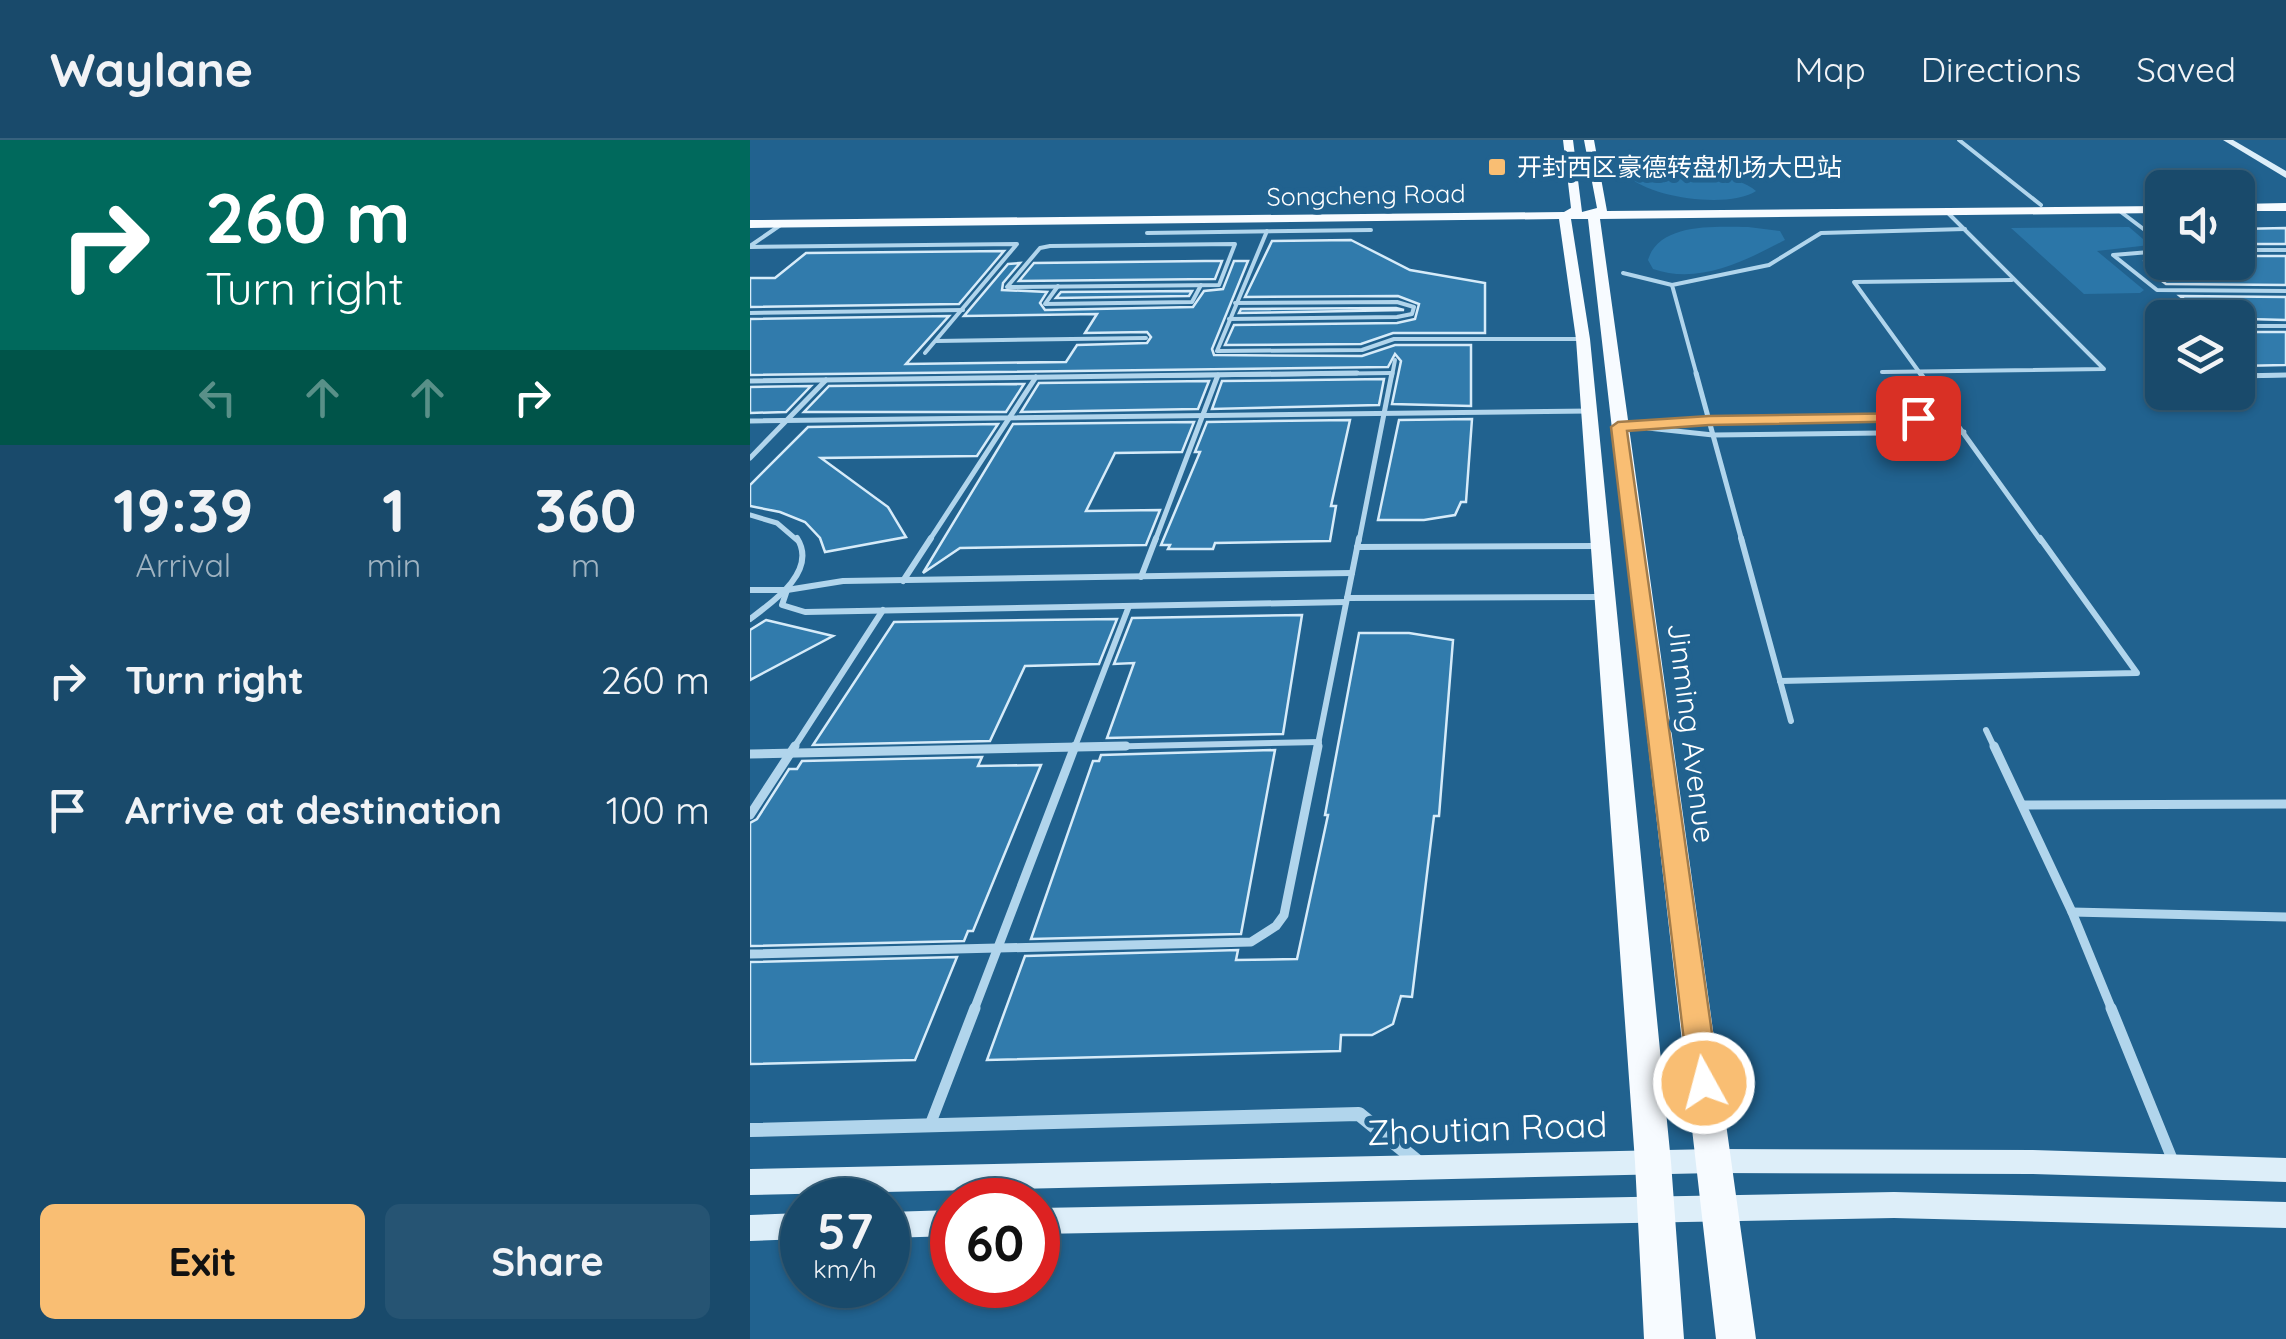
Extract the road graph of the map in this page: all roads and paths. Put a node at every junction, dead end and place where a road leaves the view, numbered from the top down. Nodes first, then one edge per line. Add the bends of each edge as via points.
1 (1568, 140) edge
2 (1589, 140) edge
3 (1959, 140) edge
4 (2227, 140) edge
5 (2286, 176) edge
6 (2286, 204) edge
7 (2041, 205) junction
8 (2255, 205) edge
9 (2145, 206) edge
10 (2145, 207) edge
11 (2116, 209) junction
12 (1946, 211) junction
13 (1585, 213) junction
14 (1155, 220) junction
15 (750, 221) edge
16 (782, 224) junction
17 (1371, 230) dead end
18 (1965, 230) junction
19 (2145, 230) edge
20 (1267, 231) junction
21 (1147, 233) junction
22 (1139, 245) junction
23 (750, 246) edge
24 (2255, 250) edge
25 (2286, 250) edge
26 (2145, 252) edge
27 (1623, 274) dead end
28 (2012, 280) junction
29 (1200, 285) junction
30 (1672, 285) junction
31 (1058, 286) junction
32 (1120, 286) junction
33 (2286, 291) edge
34 (1236, 303) junction
35 (1110, 304) junction
36 (962, 310) junction
37 (750, 313) edge
38 (1229, 319) junction
39 (2255, 326) edge
40 (2286, 326) edge
41 (1146, 338) dead end
42 (1583, 339) junction
43 (936, 341) junction
44 (925, 353) dead end
45 (1395, 360) dead end
46 (1882, 372) dead end
47 (1921, 372) junction
48 (1392, 373) junction
49 (1218, 375) junction
50 (2286, 375) edge
51 (2255, 376) edge
52 (1036, 377) junction
53 (826, 380) junction
54 (750, 381) edge
55 (1589, 410) junction
56 (1384, 412) junction
57 (1203, 415) junction
58 (1010, 418) junction
59 (1954, 418) junction
60 (1709, 420) junction
61 (786, 421) junction
62 (750, 422) edge
63 (1618, 427) junction
64 (1648, 428) junction
65 (1964, 432) junction
66 (1713, 435) junction
67 (750, 458) edge
68 (750, 515) edge
69 (1598, 546) junction
70 (1358, 547) junction
71 (1352, 573) junction
72 (1140, 576) junction
73 (903, 580) junction
74 (750, 590) edge
75 (787, 590) junction
76 (1603, 597) junction
77 (1347, 600) junction
78 (1129, 606) junction
79 (884, 610) junction
80 (750, 619) edge
81 (1780, 681) junction
82 (1792, 722) dead end
83 (1986, 730) dead end
84 (1318, 742) junction
85 (1075, 748) junction
86 (790, 753) junction
87 (750, 754) edge
88 (2286, 804) edge
89 (2023, 805) junction
90 (750, 814) edge
91 (2072, 912) junction
92 (2286, 917) edge
93 (998, 948) junction
94 (750, 954) edge
95 (930, 1125) junction
96 (750, 1130) edge
97 (1714, 1160) junction
98 (1653, 1162) junction
99 (2174, 1165) junction
100 (1426, 1169) junction
101 (2286, 1170) edge
102 (750, 1182) edge
103 (1655, 1208) junction
104 (1721, 1208) junction
105 (2286, 1216) edge
106 (1060, 1222) edge
107 (780, 1227) edge
108 (750, 1228) edge
109 (1664, 1339) edge
110 (1736, 1339) edge

1 - 13 main road, Jinming Avenue
2 - 13 main road, Jinming Avenue
3 - 7 lane
4 - 5 street
6 - 8 main road
7 - 9 main road, Songcheng Road
7 - 13 main road, Songcheng Road
10 - 11 main road, Songcheng Road
11 - 12 main road, Songcheng Road
11 - 19 lane
12 - 13 main road, Songcheng Road
12 - 18 lane
13 - 14 main road, Songcheng Road
13 - 15 main road, Songcheng Road
13 - 42 main road, Jinming Avenue
13 - 63 main road, Jinming Avenue
14 - 16 main road, Songcheng Road
14 - 21 lane
15 - 16 main road, Songcheng Road
16 - 23 lane
17 - 20 lane
18 - 28 lane
18 - 30 lane via 1821,233 1769,265
20 - 21 lane
20 - 34 lane
21 - 22 lane
22 - 29 lane via 1236,244 1219,285
22 - 31 lane via 1040,248 1008,287
23 - 36 lane via 1017,244
24 - 25 lane
26 - 33 lane via 2113,255 2156,290
27 - 30 lane
28 - 47 lane via 1854,282
28 - 47 lane via 2104,369
29 - 32 lane
29 - 35 lane via 1192,302
30 - 60 lane
31 - 32 lane
31 - 35 lane via 1046,304
32 - 35 lane
34 - 38 lane
34 - 38 lane via 1414,307 1412,314 1397,316
36 - 37 lane
36 - 43 lane
38 - 42 lane via 1217,351 1362,350 1394,339
39 - 40 lane
41 - 43 lane
42 - 55 main road, Jinming Avenue
43 - 44 lane
45 - 48 lane
46 - 47 lane
47 - 59 lane
48 - 49 lane
48 - 56 lane
49 - 52 lane
49 - 57 lane
50 - 51 lane
52 - 53 lane
52 - 58 lane
53 - 54 lane
53 - 61 lane
55 - 56 lane
55 - 69 main road, Jinming Avenue
56 - 57 lane
56 - 70 lane
57 - 58 lane
57 - 72 lane
58 - 61 lane
58 - 73 lane
59 - 60 lane
59 - 65 lane
60 - 64 lane
60 - 66 lane
61 - 62 lane
61 - 67 lane
63 - 64 lane
63 - 97 main road, Jinming Avenue
64 - 66 lane
65 - 66 lane
65 - 81 lane via 2137,673
66 - 81 lane
68 - 75 lane via 789,529 804,547 802,570
69 - 70 lane
69 - 76 main road, Jinming Avenue
70 - 71 lane
71 - 72 lane
71 - 77 lane
72 - 73 lane
73 - 75 lane
74 - 75 lane
75 - 79 lane via 782,605 805,612
75 - 80 lane
76 - 77 lane
76 - 98 main road, Jinming Avenue
77 - 78 lane
77 - 84 lane
78 - 79 lane
78 - 85 lane
79 - 86 lane
81 - 82 lane
83 - 89 lane
84 - 85 lane
84 - 93 lane via 1284,915 1264,935 1251,942
85 - 86 lane
85 - 93 lane
86 - 87 lane
86 - 90 lane
88 - 89 lane
89 - 91 lane
91 - 92 lane
91 - 99 lane
93 - 94 lane
93 - 95 lane
95 - 96 street
95 - 100 street via 1359,1114
97 - 98 street, Zhoutian Road
97 - 99 street, Zhoutian Road
97 - 104 main road, Jinming Avenue
98 - 100 street, Zhoutian Road
98 - 103 main road, Jinming Avenue
99 - 101 street, Zhoutian Road
100 - 102 street, Zhoutian Road
103 - 104 street
103 - 106 street
103 - 109 main road, Jinming Avenue
104 - 105 street via 2048,1207
104 - 110 main road, Jinming Avenue
107 - 108 street

